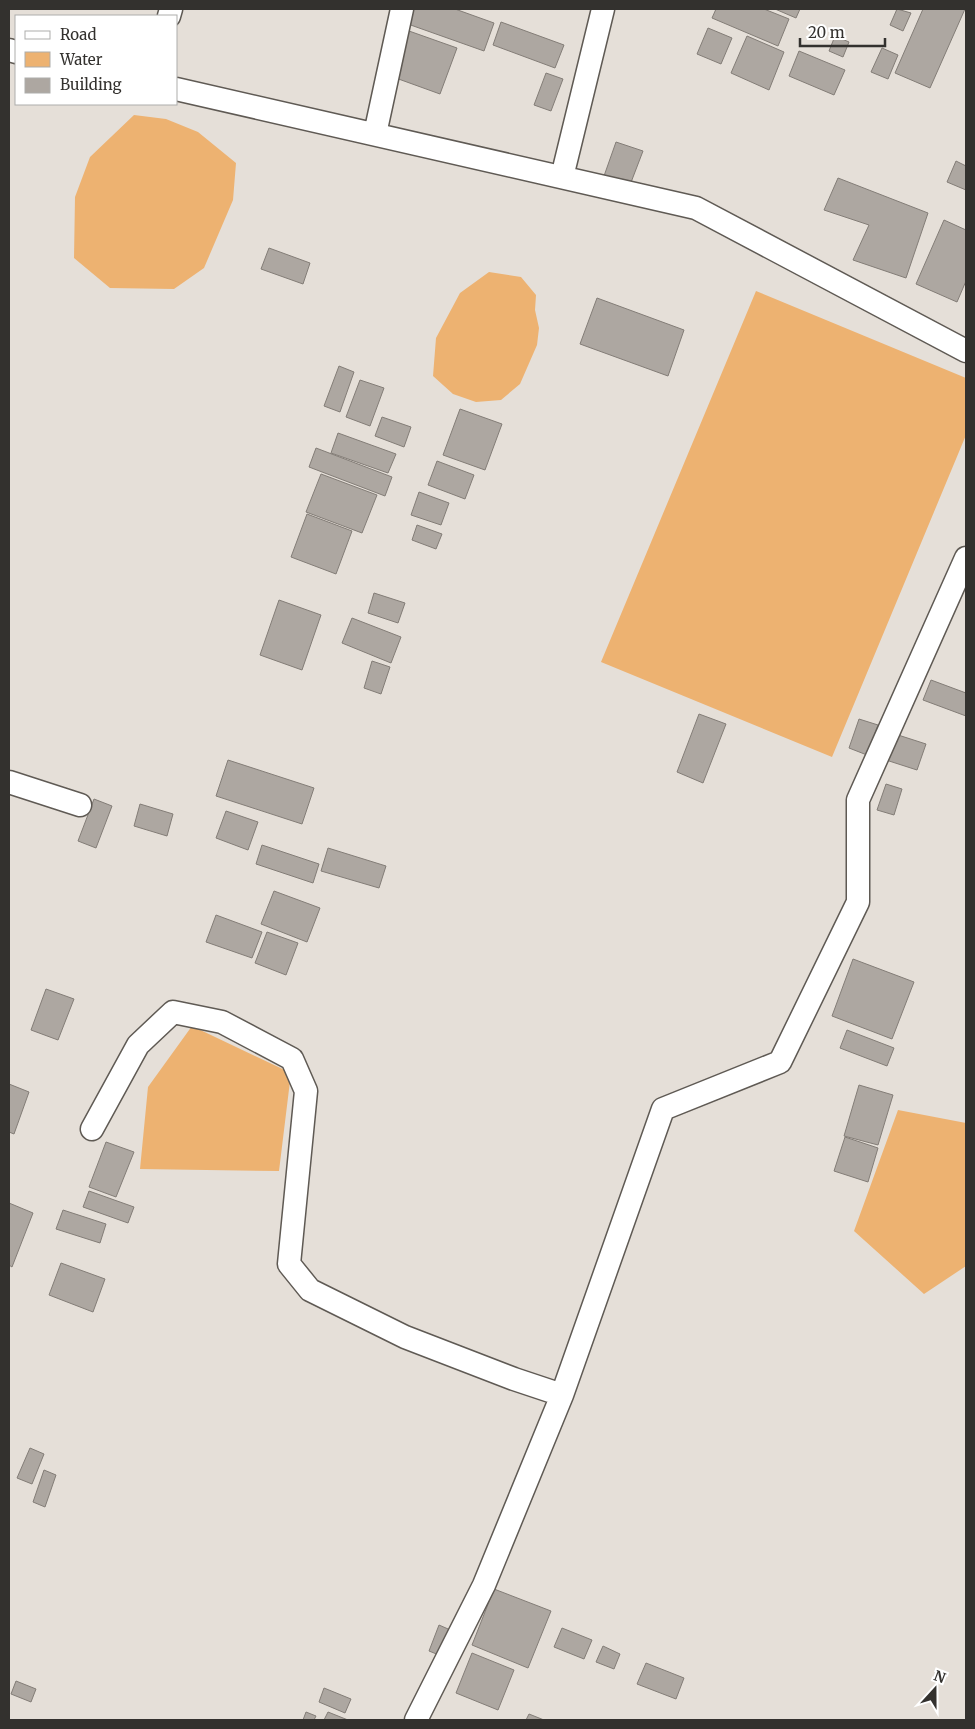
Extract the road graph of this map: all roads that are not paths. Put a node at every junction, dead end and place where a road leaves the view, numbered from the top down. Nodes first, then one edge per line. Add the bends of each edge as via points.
1 (402, 9) edge
2 (603, 9) edge
3 (178, 89) edge
4 (375, 134) junction
5 (562, 177) junction
6 (966, 351) edge
7 (966, 558) edge
8 (9, 782) edge
9 (80, 805) dead end
10 (92, 1129) dead end
11 (562, 1395) junction
12 (419, 1720) edge

1 - 4 street
2 - 5 street
3 - 4 street
4 - 5 street
5 - 6 street via 696,208
7 - 11 street via 858,800 858,902 780,1062 663,1108
8 - 9 street
10 - 11 street via 138,1045 173,1012 222,1022 292,1059 306,1091 289,1264 310,1290 405,1337
11 - 12 street via 484,1585

